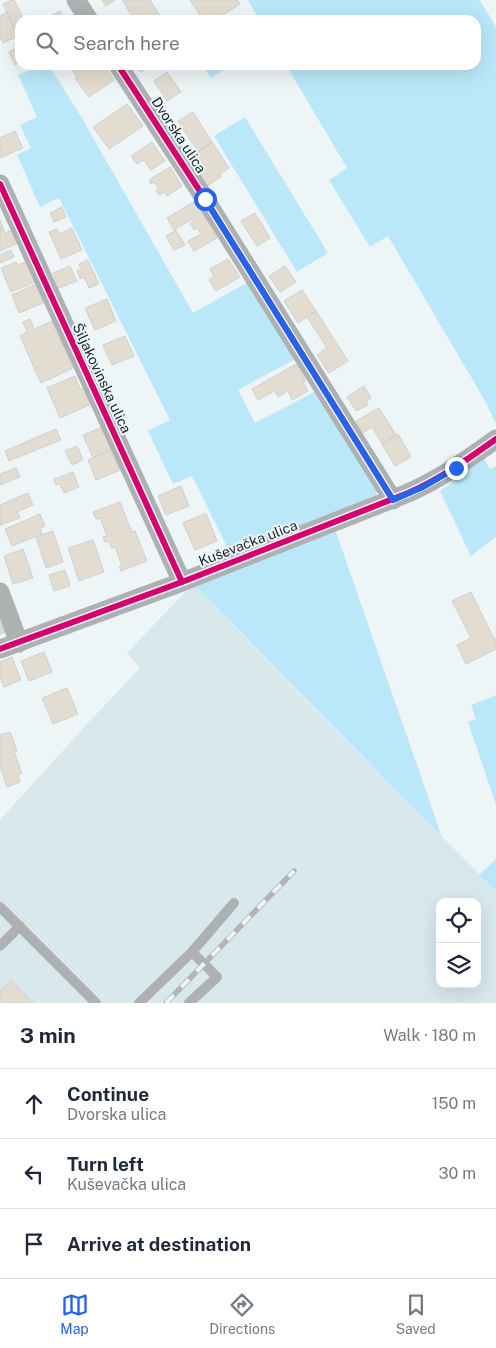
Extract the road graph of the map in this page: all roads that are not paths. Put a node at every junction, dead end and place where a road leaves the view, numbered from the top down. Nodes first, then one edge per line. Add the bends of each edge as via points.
1 (76, 0) edge
2 (86, 15) edge
3 (121, 70) edge
4 (0, 184) edge
5 (496, 439) edge
6 (393, 500) junction
7 (182, 582) junction
8 (0, 592) edge
9 (19, 643) junction
10 (0, 650) edge
11 (234, 903) dead end
12 (0, 907) edge
13 (20, 926) junction
14 (0, 946) edge
15 (192, 952) junction
16 (96, 1003) edge
17 (139, 1003) edge
18 (189, 1003) edge

1 - 2 street
3 - 6 street, Dvorska ulica
4 - 7 street, Šiljakovinska ulica
5 - 6 street, Kuševačka ulica via 440,478
6 - 7 street, Kuševačka ulica
7 - 9 street, Kuševačka ulica
8 - 9 street
9 - 10 street, Kuševačka ulica
11 - 15 lane
12 - 13 lane
13 - 14 lane
13 - 16 lane
15 - 17 lane
15 - 18 lane via 217,977

